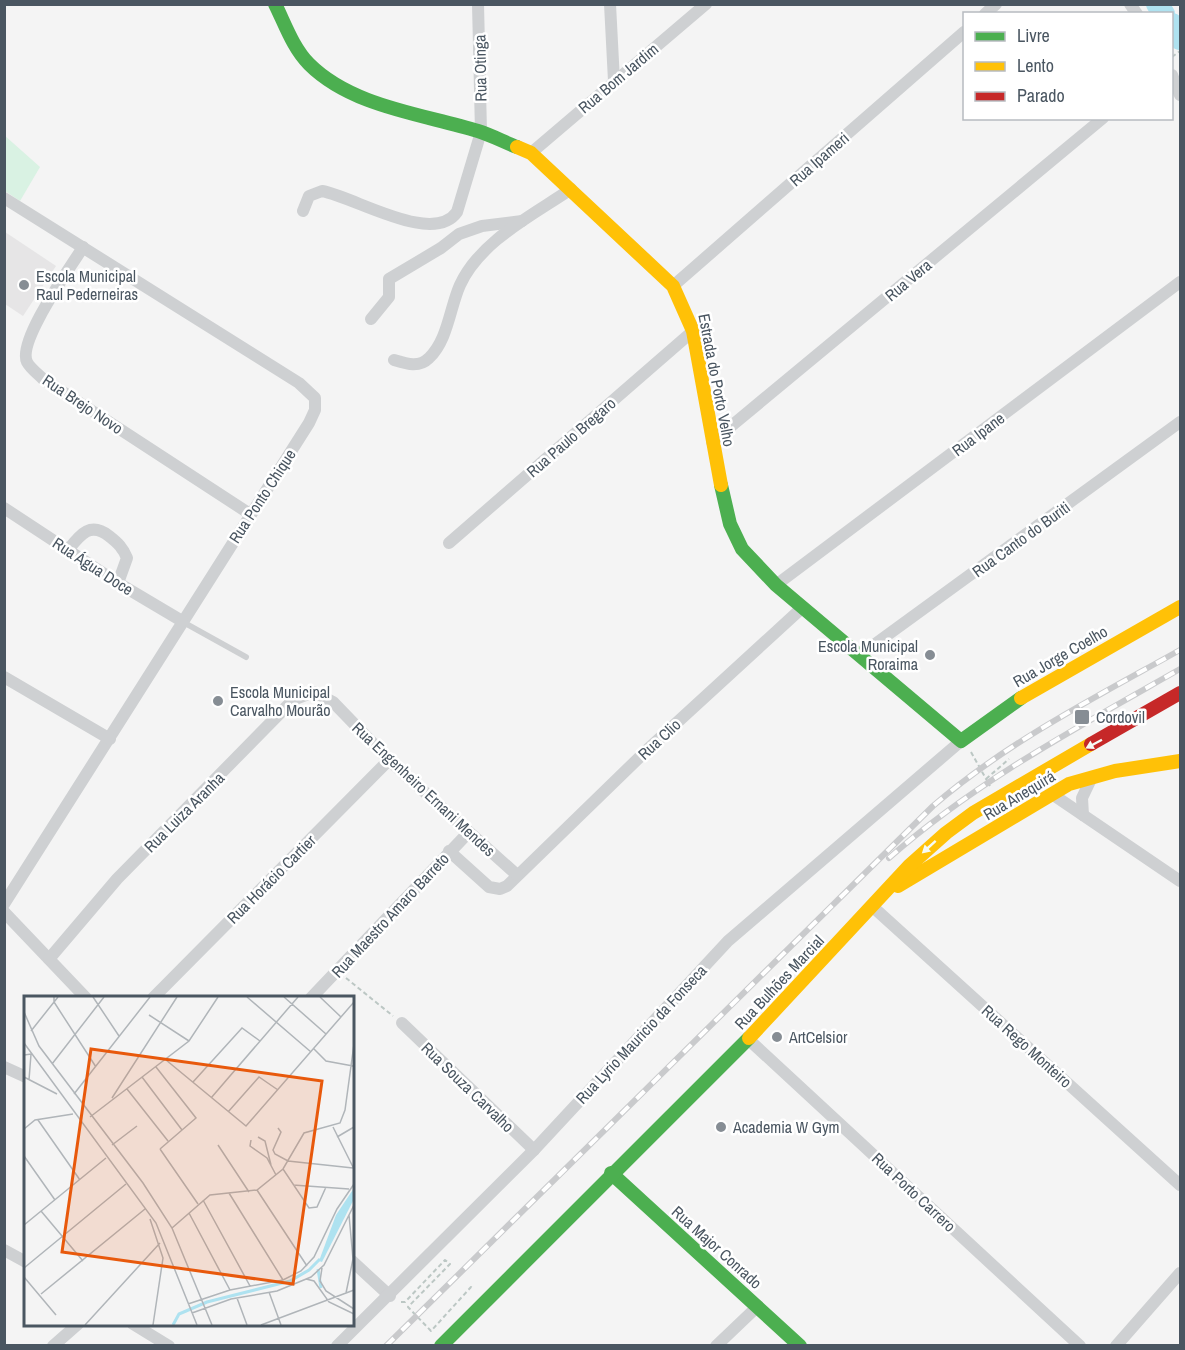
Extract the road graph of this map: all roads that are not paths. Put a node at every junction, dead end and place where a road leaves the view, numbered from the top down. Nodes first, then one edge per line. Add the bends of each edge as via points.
1 (275, 4) edge
2 (478, 4) edge
3 (610, 4) edge
4 (705, 4) edge
5 (963, 33) edge
6 (1173, 78) edge
7 (614, 81) junction
8 (1180, 95) edge
9 (1101, 120) edge
10 (481, 132) junction
11 (531, 153) junction
12 (571, 189) junction
13 (4, 198) edge
14 (303, 211) dead end
15 (526, 220) junction
16 (83, 247) junction
17 (1180, 282) edge
18 (673, 286) junction
19 (371, 320) dead end
20 (693, 331) junction
21 (394, 360) dead end
22 (1180, 422) edge
23 (712, 442) junction
24 (4, 508) edge
25 (250, 514) junction
26 (449, 543) dead end
27 (68, 550) junction
28 (118, 583) junction
29 (776, 585) junction
30 (1180, 607) edge
31 (803, 608) junction
32 (182, 621) junction
33 (860, 655) junction
34 (246, 657) dead end
35 (4, 677) edge
36 (1180, 693) edge
37 (333, 702) joint
38 (110, 739) junction
39 (964, 744) junction
40 (389, 760) junction
41 (1180, 761) edge
42 (1092, 777) junction
43 (1052, 794) junction
44 (1083, 815) junction
45 (468, 833) junction
46 (449, 851) junction
47 (518, 875) junction
48 (1180, 881) edge
49 (888, 891) junction
50 (4, 904) edge
51 (873, 907) junction
52 (4, 912) edge
53 (49, 959) junction
54 (84, 996) edge
55 (155, 996) edge
56 (313, 996) edge
57 (402, 1023) road end
58 (748, 1040) junction
59 (4, 1067) edge
60 (24, 1076) edge
61 (534, 1150) junction
62 (611, 1173) junction
63 (1180, 1185) edge
64 (4, 1250) edge
65 (24, 1261) edge
66 (354, 1263) edge
67 (1180, 1273) edge
68 (386, 1299) junction
69 (758, 1306) junction
70 (76, 1326) edge
71 (136, 1326) edge
72 (53, 1346) edge
73 (169, 1346) edge
74 (338, 1346) edge
75 (441, 1346) edge
76 (716, 1346) edge
77 (801, 1346) edge
78 (1080, 1346) edge
79 (1116, 1346) edge

1 - 10 street, Estrada do Porto Velho via 308,63 344,89
2 - 10 street, Rua Otinga
3 - 7 street
4 - 7 street, Rua Bom Jardim
5 - 18 street, Rua Ipameri
6 - 8 street
7 - 11 street, Rua Bom Jardim
9 - 23 street, Rua Vera
10 - 11 street, Estrada do Porto Velho
10 - 14 street, Rua Otinga via 457,212 442,224 420,224 322,191 309,196
11 - 12 street, Estrada do Porto Velho
12 - 15 street
12 - 18 street, Estrada do Porto Velho
13 - 16 street, Rua Ponto Chique
15 - 19 street via 482,226 459,234 389,279 388,297
15 - 21 street via 488,248 460,284 450,318 430,357 412,365
16 - 25 street, Rua Brejo Novo via 33,329 26,345 27,362 43,379
16 - 25 street, Rua Ponto Chique via 307,388 315,398 309,423
17 - 29 street, Rua Ipane
18 - 20 street, Estrada do Porto Velho
20 - 23 street, Estrada do Porto Velho
20 - 26 street, Rua Paulo Bregaro
22 - 33 street, Rua Canto do Buriti
23 - 29 street, Estrada do Porto Velho via 730,524 742,549
24 - 27 street, Rua Água Doce
25 - 32 street, Rua Ponto Chique
27 - 28 street, Rua Água Doce
27 - 28 street via 82,533 102,530 123,548 127,558
28 - 32 street, Rua Água Doce
29 - 31 street, Estrada do Porto Velho
30 - 39 street, Rua Jorge Coelho via 1002,709
31 - 33 street, Estrada do Porto Velho
31 - 47 street, Rua Clio via 647,750
32 - 34 lane
32 - 38 street, Rua Ponto Chique
33 - 39 street, Estrada do Porto Velho
35 - 38 street
36 -> 49 street, Rua Bulhões Marcial via 973,813 924,853
37 - 40 street, Rua Engenheiro Ernani Mendes
37 - 53 street, Rua Luiza Aranha via 314,692 293,700 117,879
38 - 50 street, Rua Ponto Chique
39 - 61 street, Rua Lyrio Mauricio da Fonseca via 728,941
40 - 45 street, Rua Engenheiro Ernani Mendes
40 - 55 street, Rua Horácio Cartier
41 - 42 street, Rua Anequirá
42 - 43 street, Rua Anequirá
42 - 44 street via 1082,798
43 - 44 street
43 - 49 street, Rua Anequirá
44 - 48 street
45 - 46 street, Rua Maestro Amaro Barreto
45 - 47 street, Rua Engenheiro Ernani Mendes
46 - 47 street, Rua Clio via 493,889 507,886
46 - 56 street, Rua Maestro Amaro Barreto
49 - 51 street, Rua Bulhões Marcial
51 - 58 street, Rua Bulhões Marcial
51 - 63 street, Rua Rego Monteiro
52 - 53 street
53 - 54 street
57 - 61 street, Rua Souza Carvalho
58 - 62 street, Rua Bulhões Marcial
58 - 78 street, Rua Porto Carrero
59 - 60 street
61 - 68 street, Rua Lyrio Mauricio da Fonseca
62 - 69 street, Rua Major Conrado
62 - 75 street, Rua Bulhões Marcial
64 - 65 street
66 - 68 street
67 - 79 street
68 - 74 street, Rua Lyrio Mauricio da Fonseca
69 - 76 street
69 - 77 street, Rua Major Conrado
70 - 72 street
71 - 73 street

